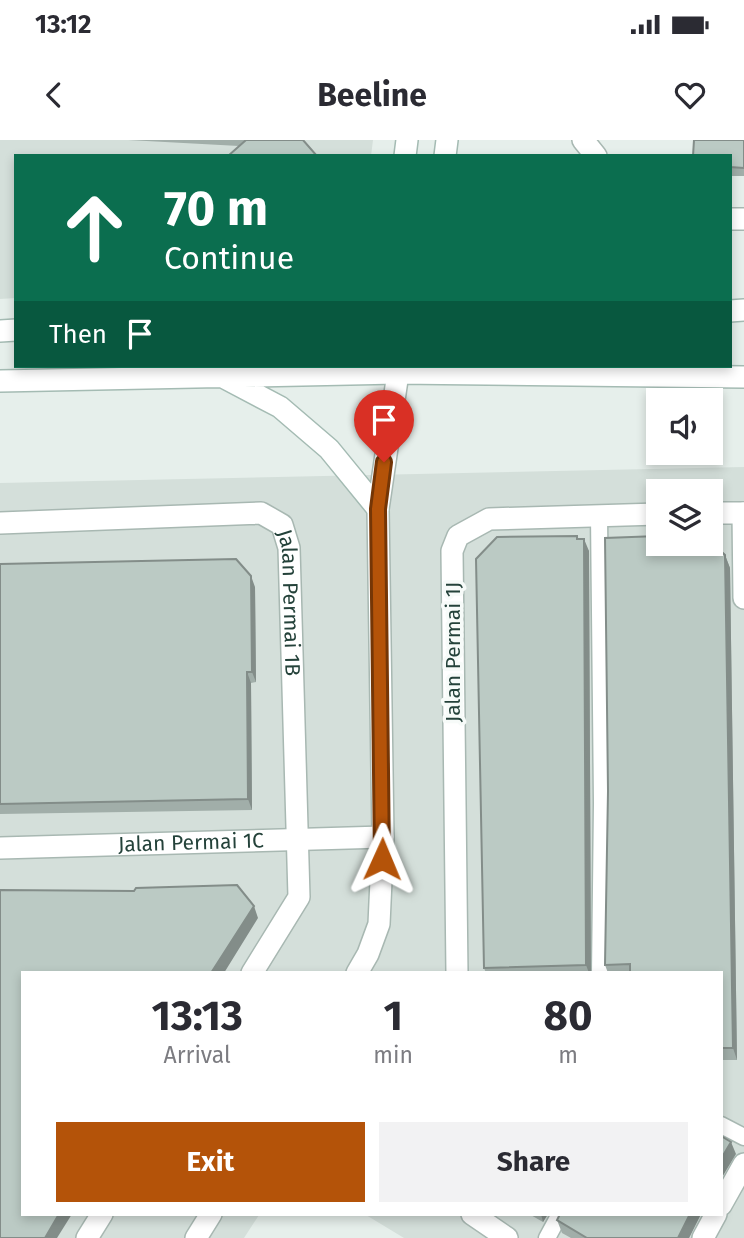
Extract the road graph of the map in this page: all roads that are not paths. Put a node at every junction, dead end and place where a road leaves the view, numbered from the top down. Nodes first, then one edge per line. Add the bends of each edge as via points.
1 (583, 140) edge
2 (594, 154) edge
3 (399, 368) edge
4 (219, 375) junction
5 (744, 377) edge
6 (0, 381) edge
7 (378, 509) junction
8 (723, 513) edge
9 (743, 513) edge
10 (599, 514) junction
11 (646, 514) edge
12 (0, 523) edge
13 (744, 598) edge
14 (383, 838) junction
15 (299, 840) junction
16 (0, 848) edge
17 (253, 971) edge
18 (358, 971) edge
19 (457, 971) edge
20 (600, 971) edge
21 (723, 1126) edge
22 (744, 1137) edge
23 (744, 1164) edge
24 (723, 1201) edge
25 (101, 1216) edge
26 (210, 1216) edge
27 (475, 1216) edge
28 (559, 1216) edge
29 (715, 1216) edge
30 (88, 1238) edge
31 (196, 1238) edge
32 (508, 1238) edge
33 (547, 1238) edge
34 (702, 1238) edge

1 - 2 street
3 - 4 street
3 - 5 street
3 - 7 street
4 - 6 street
4 - 7 street via 280,407 329,449
7 - 14 street
8 - 9 street
9 - 13 street
10 - 11 street, Jalan Permai 1J
10 - 19 street, Jalan Permai 1J via 489,519 458,536 452,551
10 - 20 lane
12 - 15 street, Jalan Permai 1B via 261,513 282,525 289,548
14 - 15 street, Jalan Permai 1C
14 - 18 street via 379,924
15 - 16 street, Jalan Permai 1C
15 - 17 street, Jalan Permai 1B via 299,897
21 - 22 lane
23 - 24 street
25 - 30 street
26 - 31 street
27 - 32 street
28 - 33 lane
29 - 34 street

